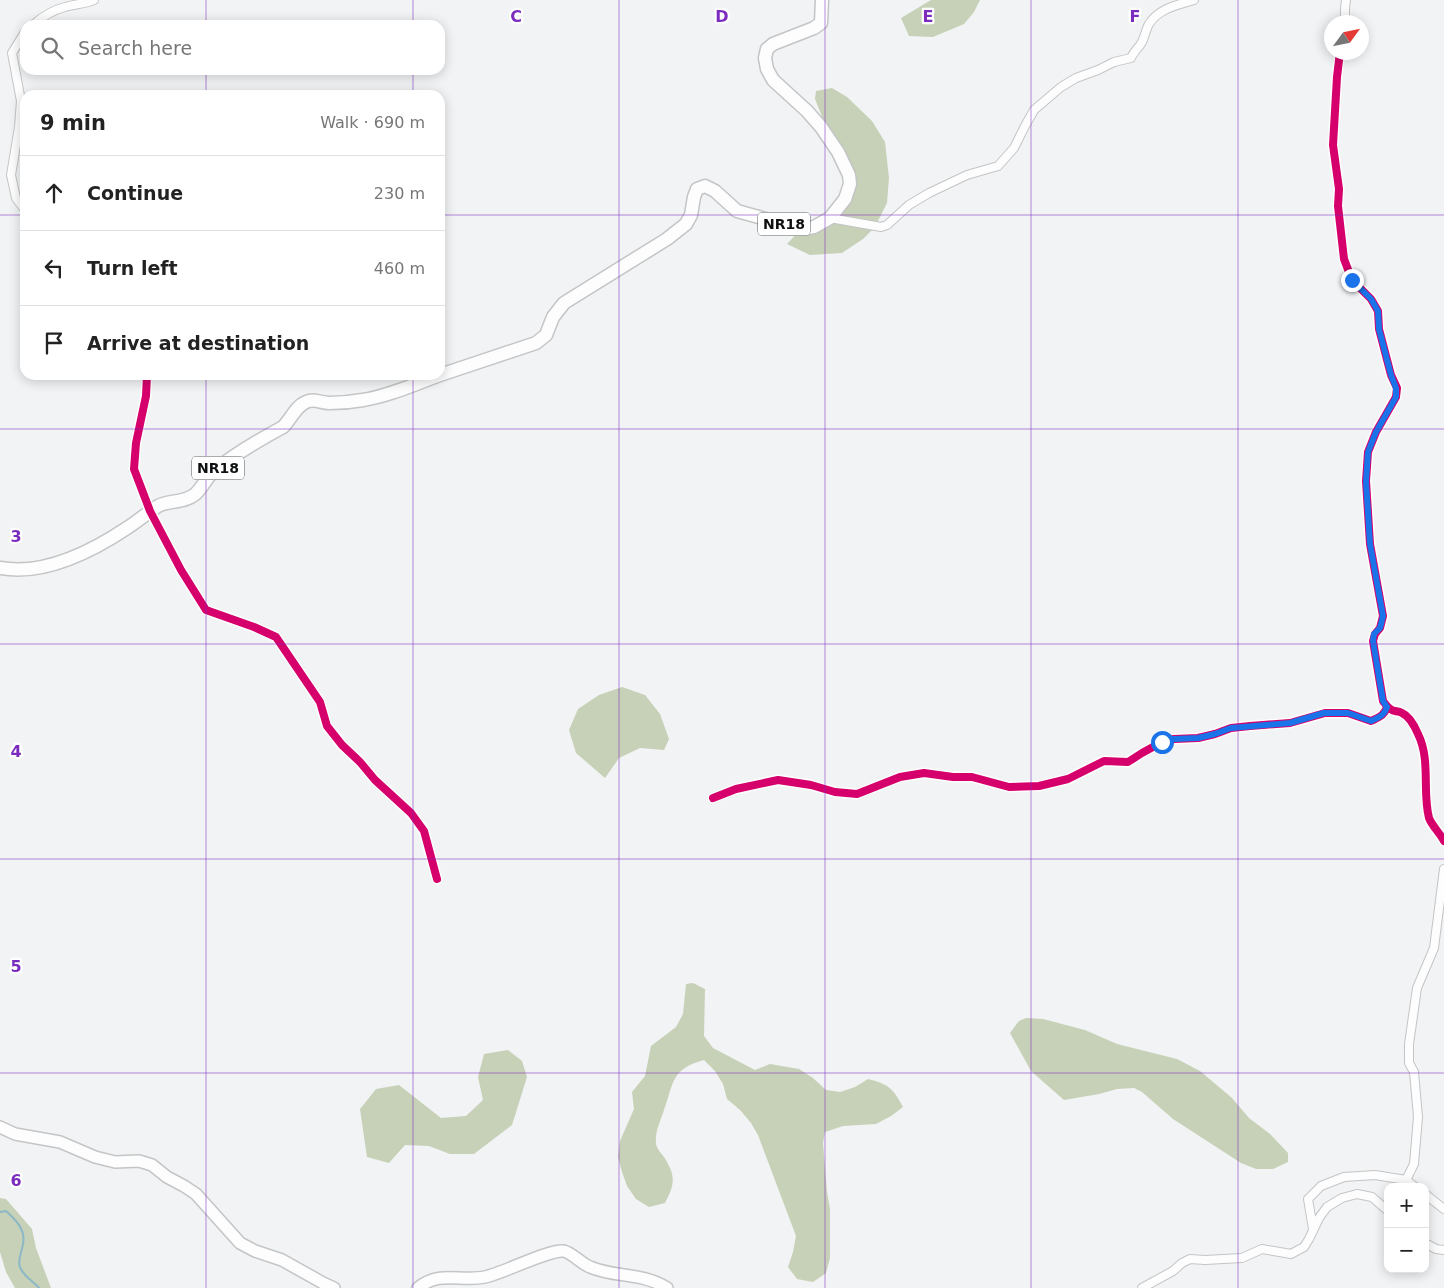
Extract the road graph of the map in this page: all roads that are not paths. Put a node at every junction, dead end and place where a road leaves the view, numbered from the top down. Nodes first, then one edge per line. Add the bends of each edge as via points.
1 (94, 0) edge
2 (822, 0) edge
3 (1194, 0) edge
4 (1346, 0) edge
5 (1346, 15) edge
6 (39, 20) edge
7 (20, 40) edge
8 (1339, 60) edge
9 (20, 96) edge
10 (20, 114) edge
11 (20, 203) edge
12 (830, 218) junction
13 (445, 373) edge
14 (147, 380) edge
15 (426, 380) edge
16 (150, 512) junction
17 (0, 568) edge
18 (1387, 707) junction
19 (713, 798) dead end
20 (1444, 841) edge
21 (1444, 869) edge
22 (437, 879) dead end
23 (2, 1129) edge
24 (1406, 1180) junction
25 (1410, 1183) edge
26 (1429, 1197) edge
27 (1384, 1208) edge
28 (1444, 1209) edge
29 (1313, 1230) junction
30 (1429, 1245) edge
31 (1444, 1250) edge
32 (334, 1288) edge
33 (418, 1288) edge
34 (667, 1288) edge
35 (1142, 1288) edge

1 - 6 street via 64,7
2 - 12 main road, NR18 via 821,23 773,44 767,49 765,58 773,80 820,127 849,174 850,184 845,199
3 - 12 street via 1167,8 1158,15 1131,58 1114,62 1061,87 1034,110 1014,148 998,166 967,175 929,193 881,227
4 - 5 street
7 - 9 street via 12,54
8 - 18 street via 1333,145 1344,258 1352,280 1378,311 1379,329 1396,388 1396,397 1368,452 1366,482 1370,544 1383,616 1373,641 1383,701
10 - 11 street via 11,175
12 - 13 main road, NR18 via 814,227 802,229 738,211 715,191 705,186 697,189 686,224 564,303 553,317 546,335 536,343
14 - 16 street via 134,469
15 - 16 main road, NR18 via 364,400 328,403 309,400 283,427 213,472 193,496 161,505
16 - 17 main road, NR18 via 98,546 55,564 36,569
16 - 22 street via 206,610 276,637 320,702 327,726 375,780 411,813 424,831
18 - 19 street via 1382,716 1371,721 1348,713 1324,713 1290,723 1231,728 1198,738 1174,739 1162,742 1128,762 1104,761 1068,779 1039,786 1009,787 972,777 924,773 900,777 857,794 778,780
18 - 20 street via 1408,718 1419,735 1430,821
21 - 24 street via 1434,948 1417,988 1409,1044 1418,1117 1414,1164
23 - 32 main road via 60,1142 115,1162 139,1161 152,1165 196,1194 240,1243 282,1260
24 - 25 street
24 - 29 street via 1375,1175 1344,1177 1321,1186 1308,1199
26 - 28 street
27 - 29 street via 1372,1197 1357,1194 1342,1198 1327,1208
29 - 35 street via 1304,1247 1291,1254 1262,1249 1242,1258 1190,1259
30 - 31 street
33 - 34 main road via 441,1277 483,1278 563,1251 590,1267 645,1278

